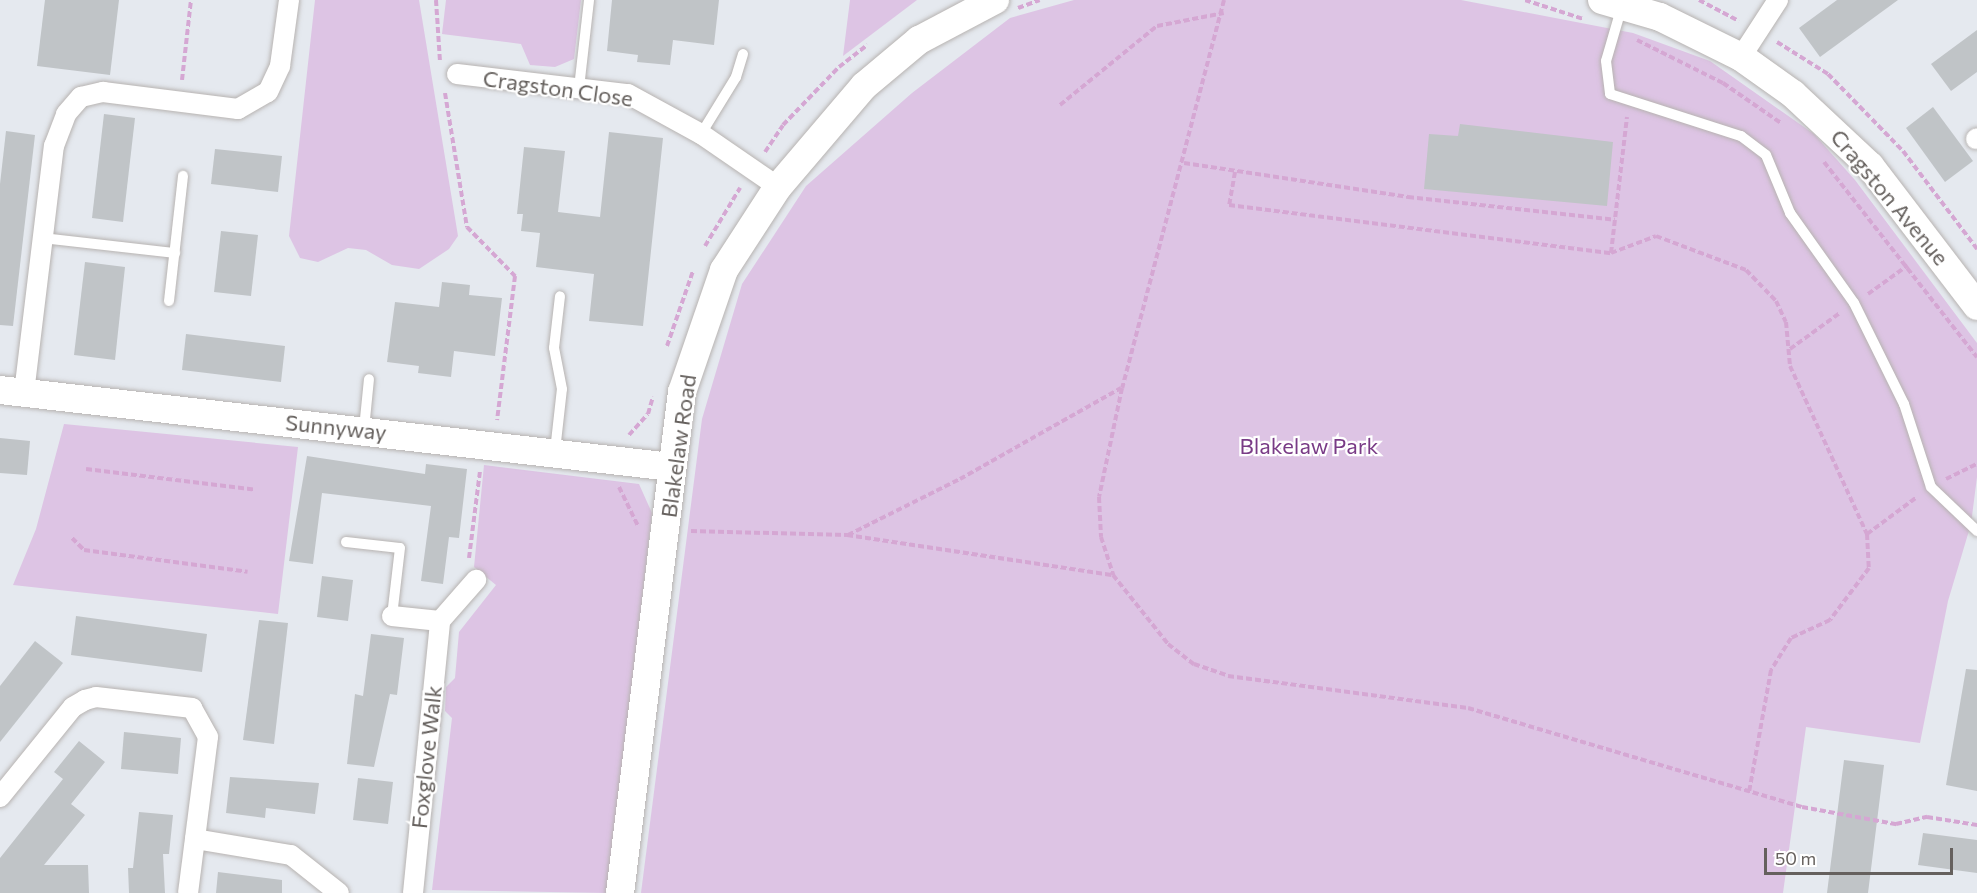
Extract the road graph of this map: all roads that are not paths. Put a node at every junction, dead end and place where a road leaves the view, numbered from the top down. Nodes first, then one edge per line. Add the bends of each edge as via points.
1 (290, 0) edge
2 (589, 0) edge
3 (1778, 0) edge
4 (1612, 3) edge
5 (963, 6) edge
6 (1003, 6) edge
7 (743, 54) dead end
8 (1741, 57) junction
9 (448, 77) road end
10 (579, 88) junction
11 (701, 134) junction
12 (183, 176) dead end
13 (778, 188) junction
14 (43, 238) junction
15 (175, 253) junction
16 (560, 296) dead end
17 (169, 302) dead end
18 (1977, 306) edge
19 (369, 379) dead end
20 (12, 392) edge
21 (364, 430) junction
22 (555, 451) junction
23 (672, 467) junction
24 (1977, 531) edge
25 (346, 542) dead end
26 (471, 571) road end
27 (393, 616) joint
28 (440, 621) junction
29 (0, 797) edge
30 (195, 839) junction
31 (188, 893) edge
32 (339, 893) edge
33 (412, 893) edge
34 (620, 893) edge

1 - 14 street via 280,66 268,92 238,109 103,92 81,97 66,114 54,146
2 - 10 lane
3 - 8 street
4 - 8 street, Cragston Avenue via 1660,17
4 - 24 lane via 1606,61 1610,94 1741,136 1766,155 1791,213 1854,303 1904,404 1931,487
5 - 6 street
5 - 13 street, Blakelaw Road via 864,86
7 - 11 lane via 736,77
8 - 18 street, Cragston Avenue via 1840,133 1934,246
9 - 10 street, Cragston Close
10 - 11 street, Cragston Close via 628,94
11 - 13 street, Cragston Close
12 - 15 lane
13 - 23 street, Blakelaw Road via 724,270 705,319 682,392
14 - 15 lane
14 - 20 street
15 - 17 lane
16 - 22 lane via 554,348 562,389
19 - 21 lane
20 - 21 street, Sunnyway
21 - 22 street, Sunnyway
22 - 23 street, Sunnyway
23 - 34 street, Blakelaw Road
25 - 27 lane via 400,548
26 - 28 street
27 - 28 street
28 - 33 street, Foxglove Walk
29 - 30 street via 74,707 85,700 175,704 192,708 208,737
30 - 31 street
30 - 32 street via 291,855

